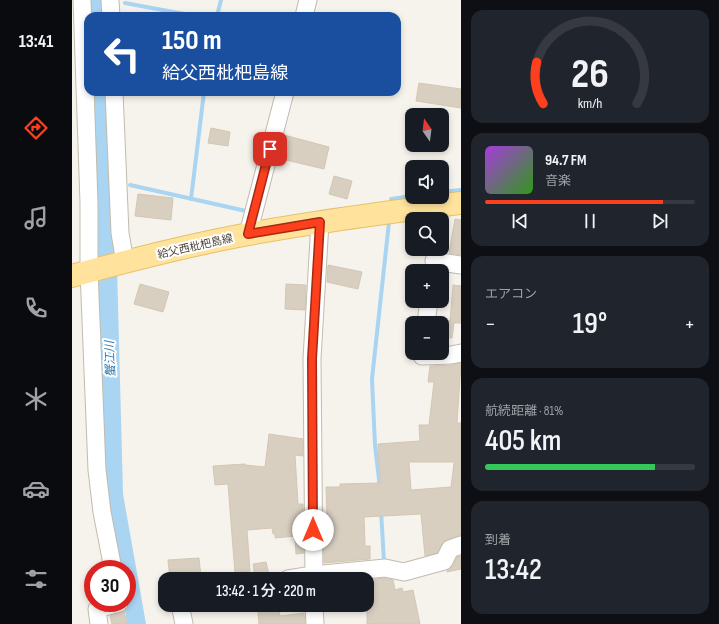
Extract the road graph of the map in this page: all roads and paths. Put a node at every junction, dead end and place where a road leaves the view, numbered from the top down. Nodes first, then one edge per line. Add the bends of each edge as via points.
1 (82, 0) edge
2 (110, 0) edge
3 (308, 0) edge
4 (111, 12) edge
5 (305, 12) edge
6 (84, 58) edge
7 (85, 96) edge
8 (114, 96) edge
9 (284, 96) edge
10 (447, 209) edge
11 (320, 222) junction
12 (248, 234) junction
13 (434, 260) edge
14 (125, 262) junction
15 (461, 265) edge
16 (80, 274) edge
17 (461, 353) edge
18 (449, 355) edge
19 (461, 546) edge
20 (111, 560) edge
21 (314, 572) edge
22 (353, 572) edge
23 (97, 612) edge
24 (182, 612) edge
25 (314, 612) edge
26 (99, 624) edge
27 (184, 624) edge
28 (315, 624) edge

1 - 6 street
2 - 4 street
3 - 5 street
7 - 16 street via 89,203
8 - 14 street via 120,233
9 - 12 street
10 - 11 main road, 給父西枇杷島線
11 - 12 main road, 給父西枇杷島線
11 - 21 street via 312,359
12 - 14 main road, 給父西枇杷島線
13 - 15 street
14 - 16 main road, 給父西枇杷島線
16 - 20 street via 97,470
17 - 18 street
19 - 22 street via 450,549 444,560 404,572 385,568
23 - 26 street
24 - 27 street
25 - 28 street

